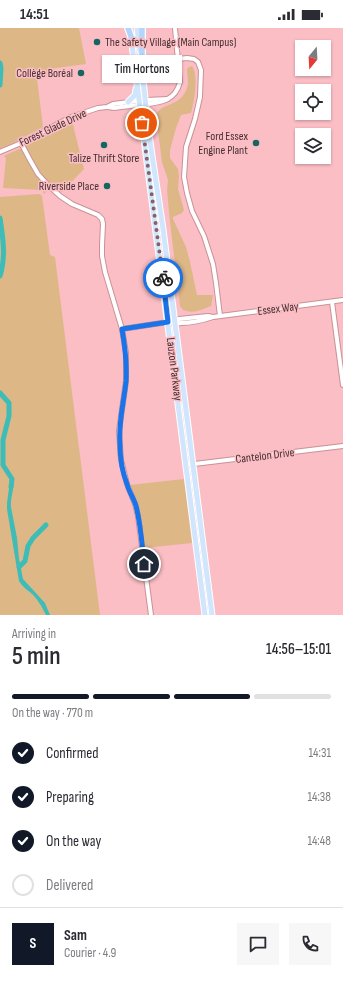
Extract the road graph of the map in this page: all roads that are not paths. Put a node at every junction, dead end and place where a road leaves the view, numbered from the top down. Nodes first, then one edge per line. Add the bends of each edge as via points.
1 (129, 28) edge
2 (137, 28) edge
3 (142, 28) edge
4 (175, 28) edge
5 (132, 39) joint
6 (178, 59) junction
7 (142, 65) junction
8 (137, 82) junction
9 (128, 102) junction
10 (146, 102) junction
11 (140, 103) junction
12 (107, 107) junction
13 (21, 143) junction
14 (0, 152) edge
15 (343, 300) edge
16 (332, 302) junction
17 (220, 316) junction
18 (171, 322) junction
19 (122, 329) junction
20 (343, 385) edge
21 (343, 446) edge
22 (186, 465) junction
23 (193, 465) junction
24 (151, 615) edge
25 (205, 615) edge
26 (212, 615) edge

1 - 5 highway
2 - 7 main road, Lauzon Parkway
3 - 7 highway
4 - 6 street
5 - 8 main road, Lauzon Parkway
6 - 10 street via 180,82 174,95 162,102
6 - 17 street via 194,59 201,70 200,97 186,147 184,177 192,211 213,264
7 - 10 main road, Lauzon Parkway
8 - 9 main road via 135,95
8 - 11 main road, Lauzon Parkway
9 - 11 street, Forest Glade Drive
9 - 12 street, Forest Glade Drive
10 - 11 street
10 - 18 main road, Lauzon Parkway
11 - 12 street, Forest Glade Drive
11 - 18 main road, Lauzon Parkway
12 - 13 street, Forest Glade Drive via 71,117
13 - 14 street, Forest Glade Drive
13 - 19 street via 38,174 48,185 72,204 102,219 102,256
15 - 16 street, Essex Way
16 - 17 street, Essex Way
16 - 20 street
17 - 18 street, Essex Way via 179,324
18 - 19 street, Essex Way
18 - 22 main road, Lauzon Parkway
18 - 23 main road, Lauzon Parkway
19 - 24 street via 126,381 119,431 121,460 126,484 138,516
21 - 23 street, Cantelon Drive
22 - 23 street, Cantelon Drive
22 - 25 main road, Lauzon Parkway
23 - 26 main road, Lauzon Parkway

